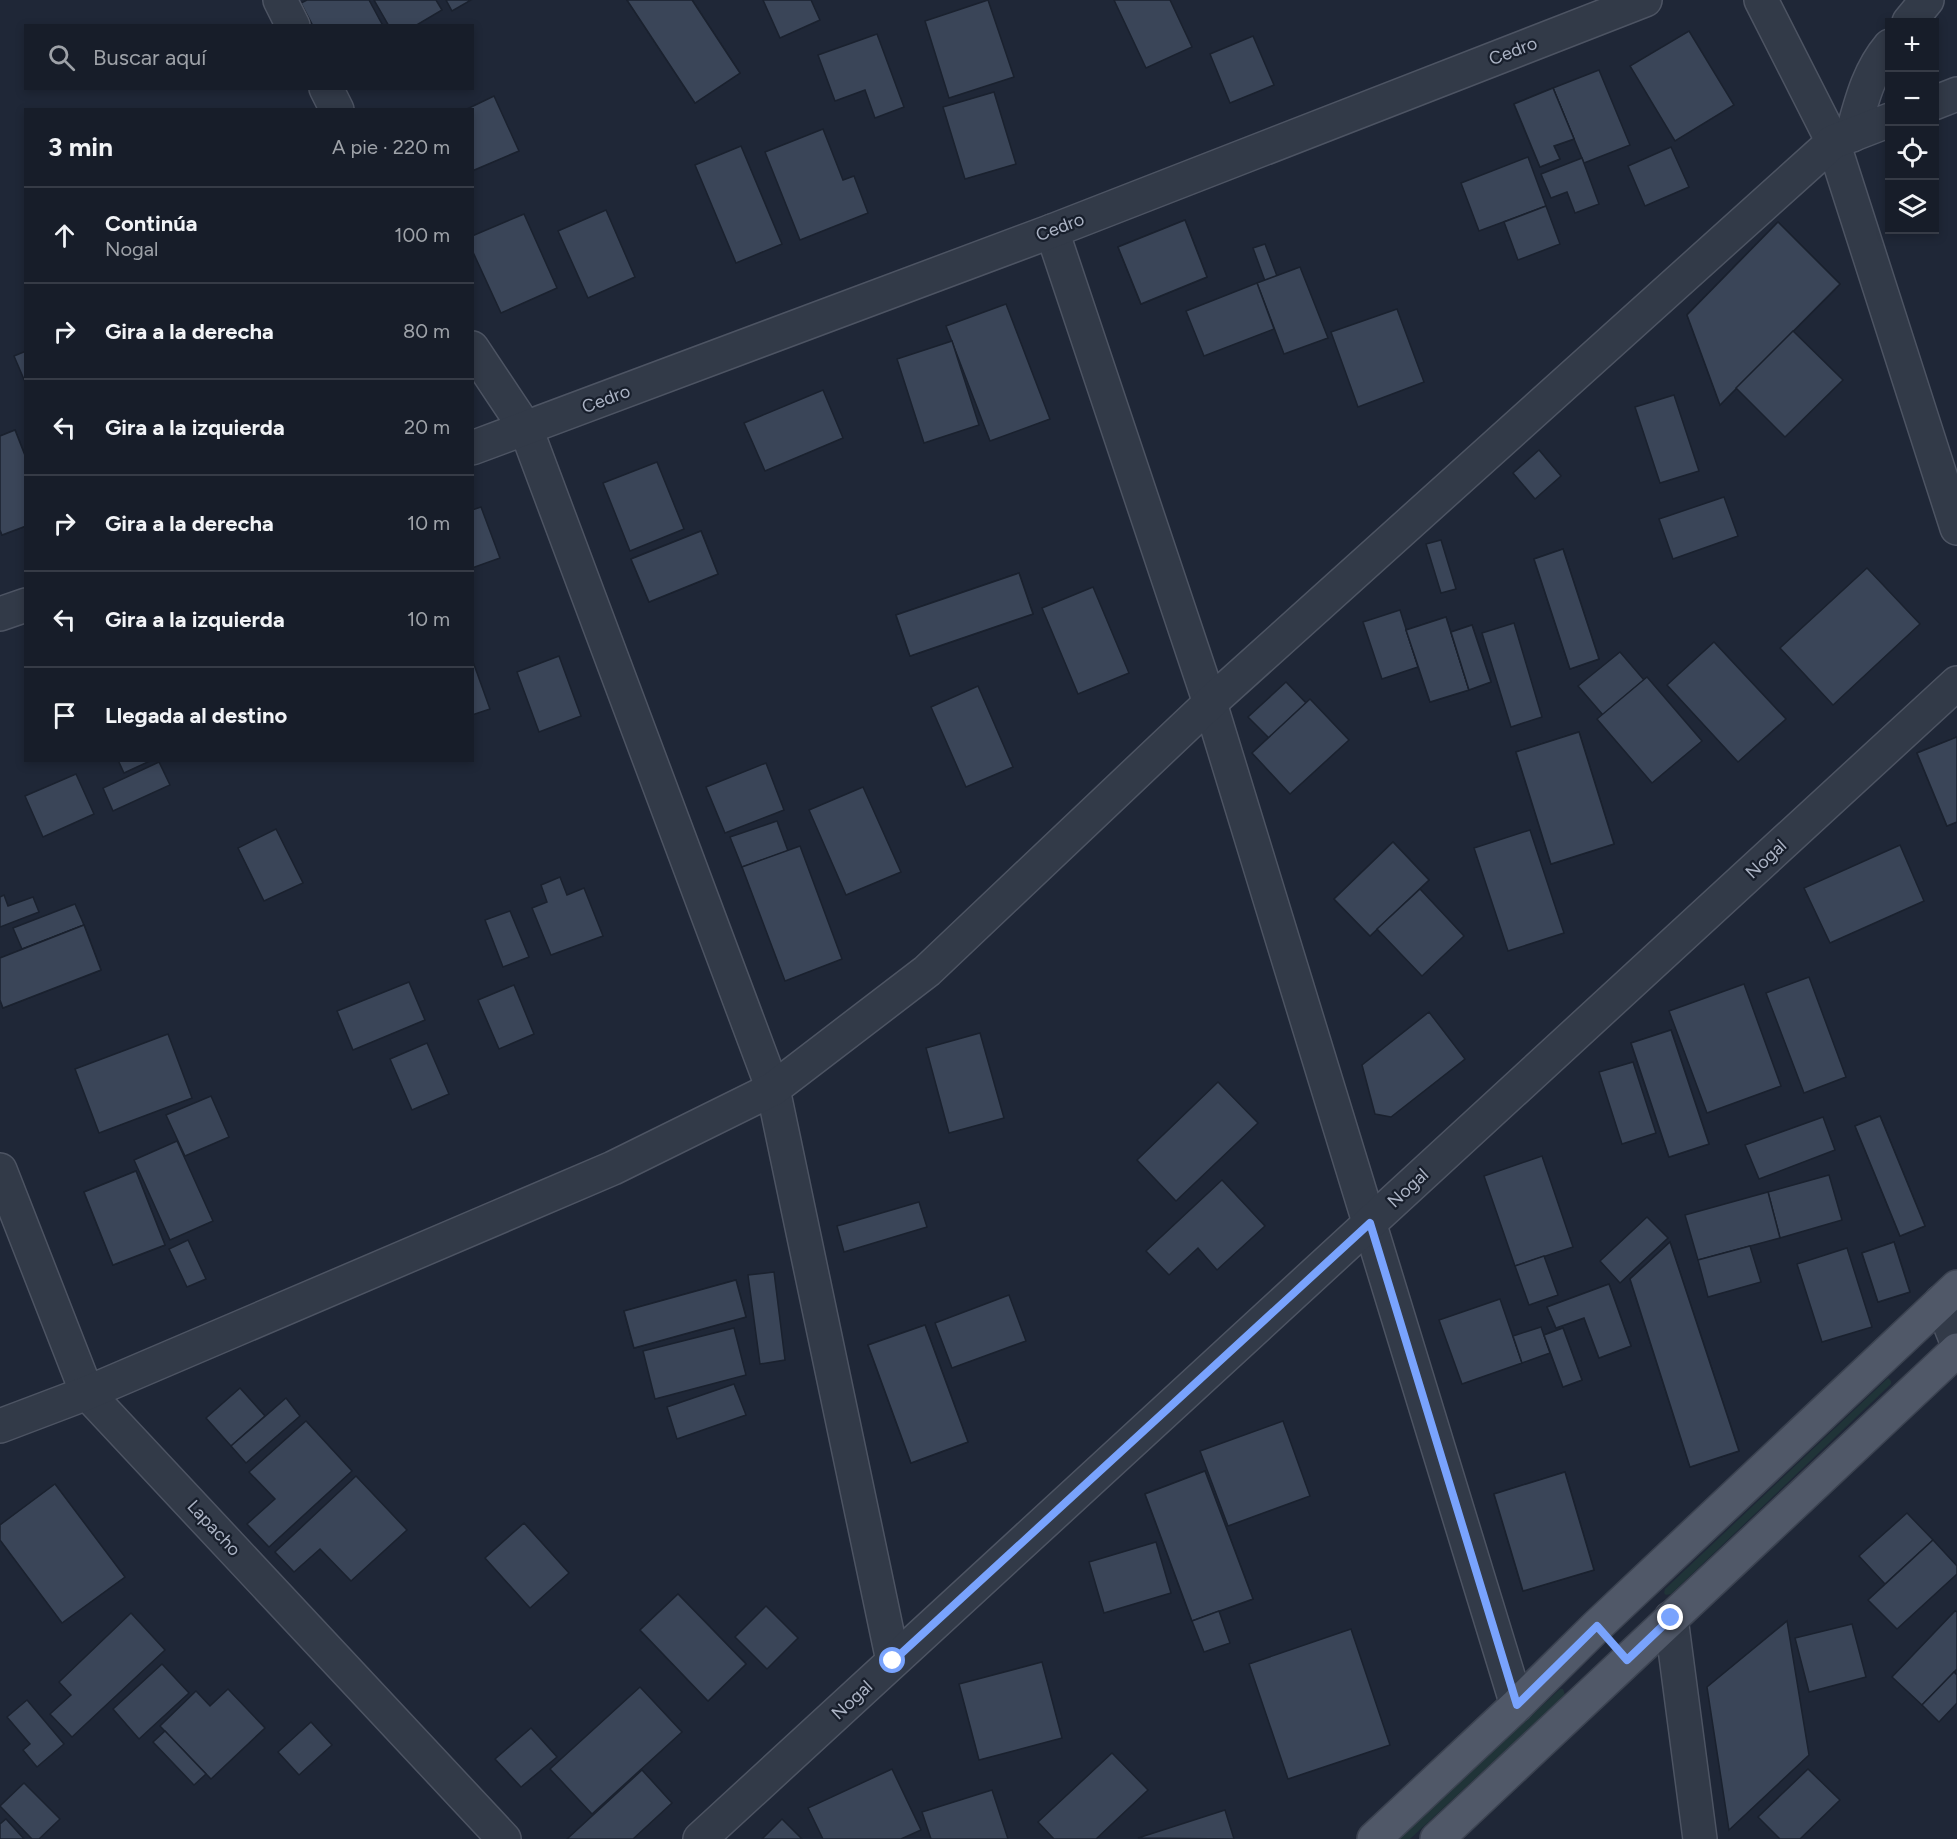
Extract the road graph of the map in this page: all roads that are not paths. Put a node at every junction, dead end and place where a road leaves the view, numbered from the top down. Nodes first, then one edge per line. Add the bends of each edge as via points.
1 (280, 0) edge
2 (1645, 0) edge
3 (1761, 0) edge
4 (1927, 0) edge
5 (1912, 18) edge
6 (292, 24) edge
7 (1885, 52) edge
8 (327, 90) edge
9 (1957, 94) edge
10 (1939, 101) edge
11 (336, 108) edge
12 (1885, 122) edge
13 (1842, 138) junction
14 (1052, 231) junction
15 (474, 351) edge
16 (526, 429) junction
17 (474, 447) edge
18 (1957, 528) edge
19 (24, 606) edge
20 (0, 614) edge
21 (1957, 683) edge
22 (1210, 703) junction
23 (773, 1089) junction
24 (0, 1170) edge
25 (1370, 1223) junction
26 (1949, 1294) edge
27 (1957, 1342) edge
28 (1957, 1350) edge
29 (87, 1393) junction
30 (0, 1426) edge
31 (1671, 1618) junction
32 (1597, 1626) junction
33 (1627, 1660) junction
34 (893, 1661) junction
35 (1517, 1705) junction
36 (504, 1839) edge
37 (700, 1839) edge
38 (1374, 1839) edge
39 (1437, 1839) edge
40 (1700, 1839) edge

1 - 6 street
2 - 14 street, Cedro
3 - 13 street
4 - 5 street
7 - 13 street
8 - 11 street
9 - 10 street
12 - 13 street
13 - 18 street
13 - 22 street
14 - 16 street, Cedro
14 - 22 street
15 - 16 street
16 - 17 street, Cedro
16 - 23 street
19 - 20 street
21 - 25 street, Nogal
22 - 23 street via 927,971
22 - 25 street
23 - 29 street via 613,1168
23 - 34 street
24 - 29 street, Lapacho
25 - 34 street, Nogal
25 - 35 street
26 - 27 street
26 - 32 main road
28 - 31 main road
29 - 30 street
29 - 36 street, Lapacho
31 - 33 main road
31 - 40 street
32 - 33 main road
32 - 35 main road
33 - 39 main road
34 - 37 street, Nogal
35 - 38 main road

